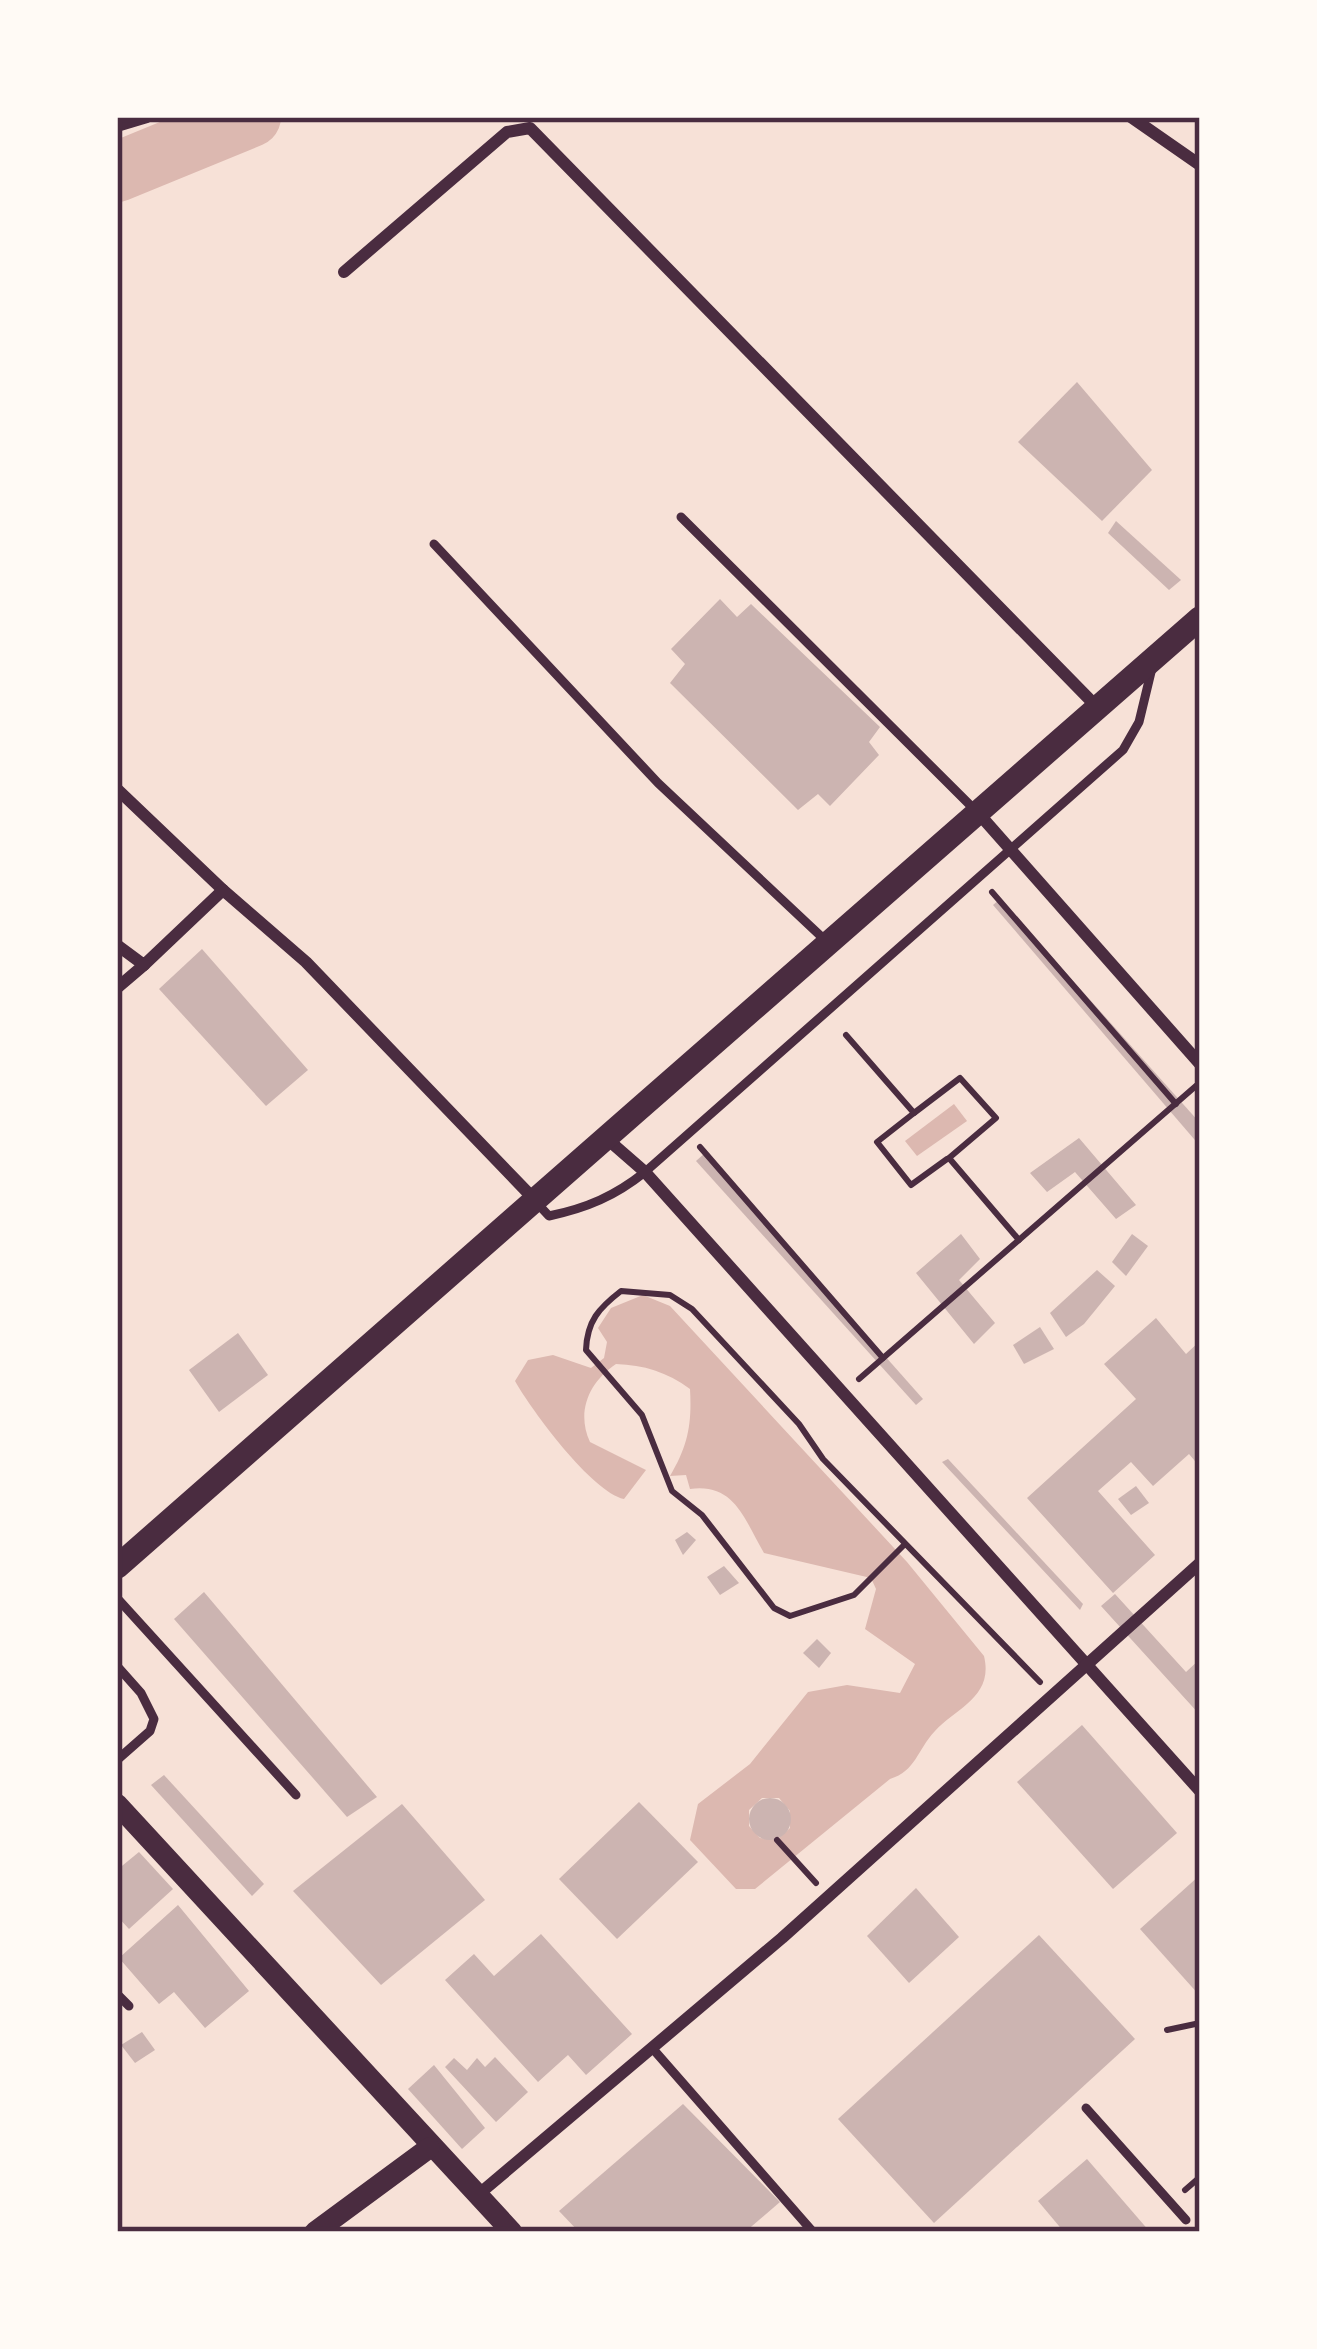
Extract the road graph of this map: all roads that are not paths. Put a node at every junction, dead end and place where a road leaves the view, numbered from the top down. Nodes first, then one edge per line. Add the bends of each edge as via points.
1 (147, 117) edge
2 (1131, 117) edge
3 (117, 127) edge
4 (1200, 165) edge
5 (344, 272) dead end
6 (681, 517) dead end
7 (434, 544) dead end
8 (1197, 626) edge
9 (1154, 659) junction
10 (1097, 707) junction
11 (117, 789) edge
12 (980, 814) junction
13 (1009, 848) junction
14 (223, 890) junction
15 (117, 945) edge
16 (831, 945) junction
17 (144, 965) junction
18 (117, 988) edge
19 (1197, 1054) edge
20 (606, 1138) junction
21 (645, 1172) junction
22 (532, 1197) junction
23 (1200, 1563) edge
24 (117, 1567) edge
25 (117, 1598) edge
26 (117, 1666) edge
27 (1085, 1666) junction
28 (117, 1760) edge
29 (1200, 1791) edge
30 (296, 1795) dead end
31 (117, 1804) edge
32 (117, 1994) edge
33 (129, 2006) dead end
34 (653, 2049) junction
35 (1086, 2108) dead end
36 (429, 2148) junction
37 (479, 2194) junction
38 (1186, 2220) dead end
39 (315, 2232) edge
40 (512, 2232) edge
41 (813, 2232) edge

1 - 3 street
2 - 4 street
5 - 10 street via 507,131 530,128
6 - 12 lane
7 - 16 lane via 642,766
8 - 9 main road
9 - 10 main road
9 - 13 lane via 1123,750
10 - 12 main road
11 - 14 street
12 - 13 street
12 - 16 main road
13 - 19 street
13 - 21 lane
14 - 17 street
14 - 22 street via 306,962
15 - 17 street
16 - 20 main road
17 - 18 street
20 - 21 street
20 - 22 main road
21 - 22 lane via 581,1210 549,1216
21 - 27 street
22 - 24 main road
23 - 27 street
25 - 30 lane
26 - 28 lane via 154,1719
27 - 29 street
27 - 34 street
31 - 36 street
32 - 33 lane
34 - 37 street
34 - 41 lane
35 - 38 lane
36 - 37 street
36 - 39 street
37 - 40 street

